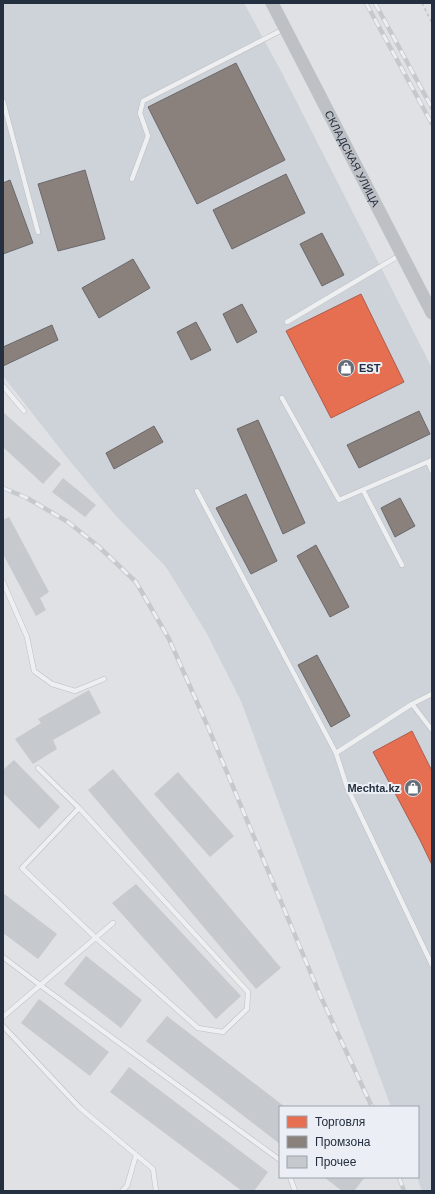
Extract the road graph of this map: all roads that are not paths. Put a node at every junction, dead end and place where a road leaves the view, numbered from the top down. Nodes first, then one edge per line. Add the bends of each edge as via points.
1 (272, 3) edge
2 (285, 28) junction
3 (3, 101) edge
4 (132, 179) dead end
5 (38, 232) dead end
6 (402, 254) junction
7 (432, 313) edge
8 (287, 322) dead end
9 (3, 386) edge
10 (282, 398) dead end
11 (24, 411) dead end
12 (430, 461) edge
13 (432, 471) edge
14 (363, 490) junction
15 (197, 491) dead end
16 (402, 565) dead end
17 (3, 582) edge
18 (104, 679) dead end
19 (432, 694) edge
20 (412, 704) junction
21 (432, 730) edge
22 (336, 753) junction
23 (38, 768) dead end
24 (79, 808) junction
25 (113, 923) dead end
26 (96, 938) junction
27 (3, 957) edge
28 (432, 965) edge
29 (40, 986) junction
30 (3, 1017) edge
31 (3, 1026) edge
32 (136, 1155) junction
33 (279, 1159) edge
34 (290, 1178) edge
35 (122, 1191) edge
36 (156, 1191) edge
37 (295, 1191) edge

1 - 2 main road, СКЛАДСКАЯ УЛИЦА
2 - 4 lane via 143,101 140,113 148,136
2 - 6 main road, СКЛАДСКАЯ УЛИЦА
3 - 5 lane
6 - 7 main road, СКЛАДСКАЯ УЛИЦА
6 - 8 lane
9 - 11 lane
10 - 14 lane via 339,500
12 - 13 lane
12 - 14 lane
14 - 16 lane
15 - 22 lane
17 - 18 lane via 26,637 34,671 52,684 74,691
19 - 20 lane
20 - 21 lane
20 - 22 lane
22 - 28 lane via 347,787
23 - 24 lane
24 - 26 lane via 22,868
24 - 26 lane via 248,992 247,1009 223,1032 198,1028
25 - 26 lane
26 - 29 lane
27 - 29 lane
29 - 30 lane
29 - 33 lane
31 - 32 lane via 80,1108
32 - 35 lane
32 - 36 lane via 153,1170
34 - 37 lane

